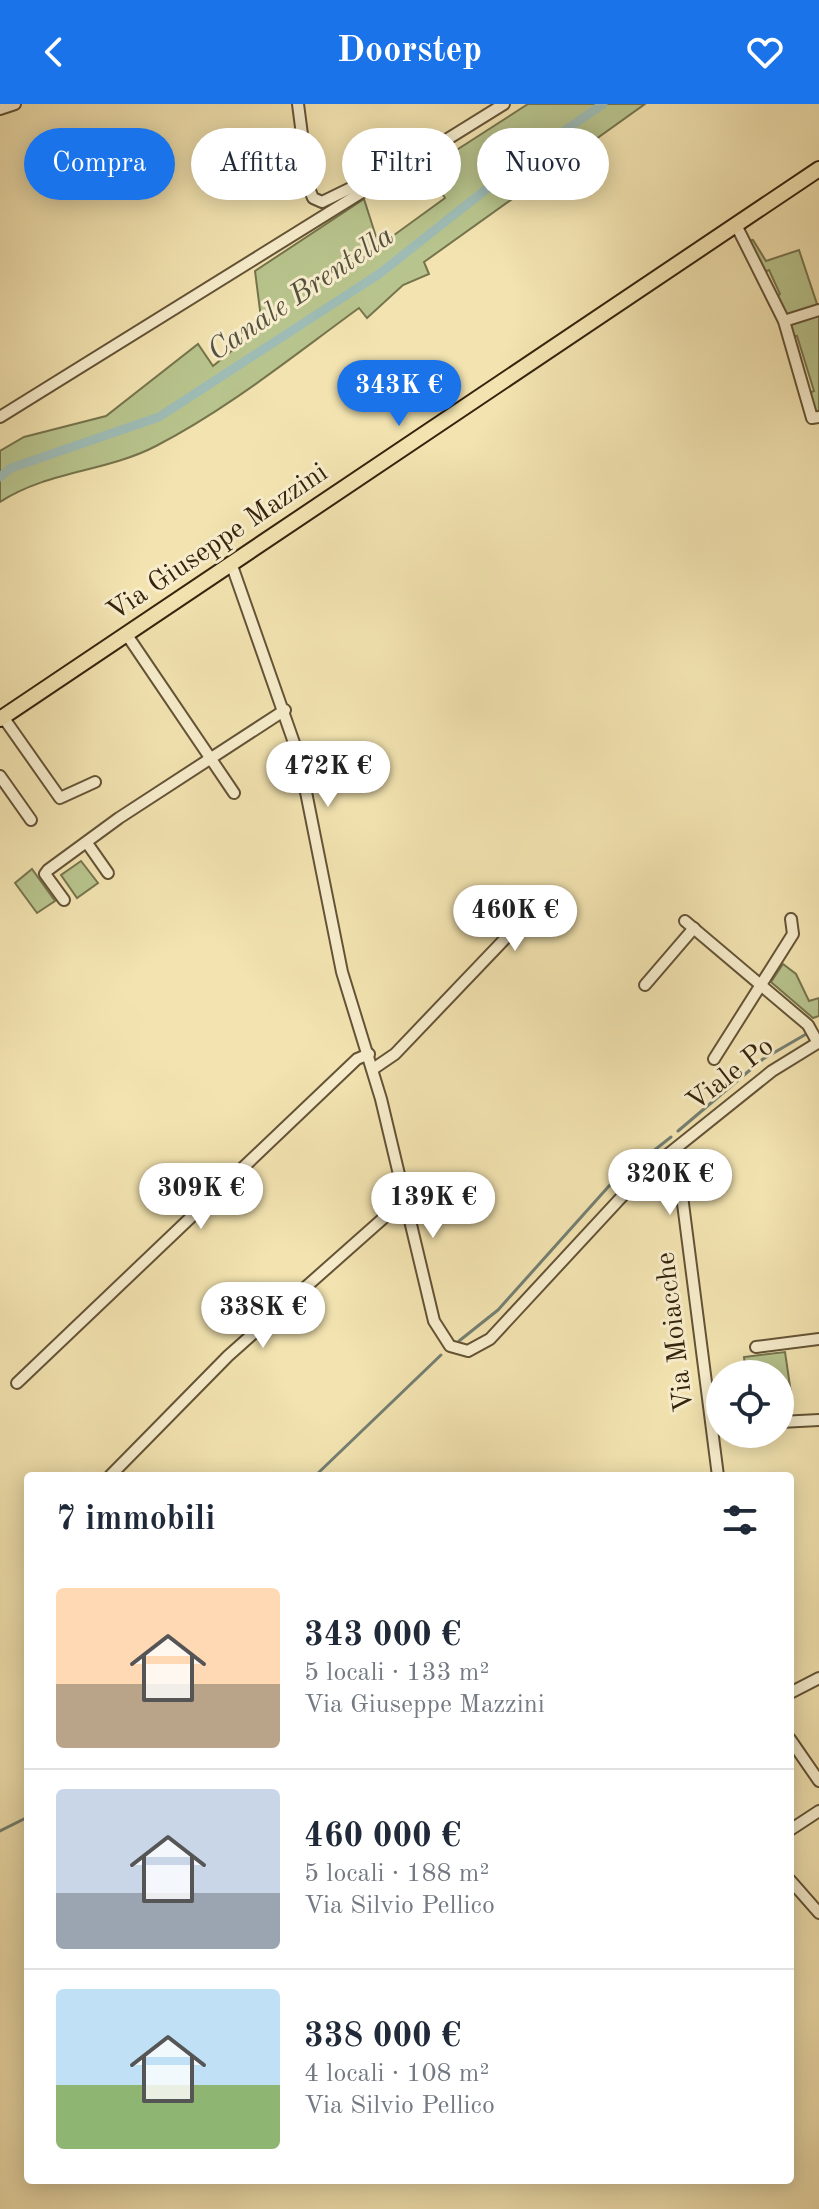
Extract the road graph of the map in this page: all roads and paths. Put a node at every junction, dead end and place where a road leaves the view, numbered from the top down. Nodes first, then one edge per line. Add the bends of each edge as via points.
1 (15, 104) edge
2 (298, 104) edge
3 (504, 104) edge
4 (0, 109) edge
5 (461, 130) edge
6 (819, 169) edge
7 (342, 192) edge
8 (346, 200) edge
9 (736, 225) junction
10 (819, 310) edge
11 (787, 320) junction
12 (0, 417) edge
13 (819, 417) edge
14 (231, 563) junction
15 (127, 635) junction
16 (285, 710) junction
17 (2, 718) edge
18 (212, 759) junction
19 (0, 776) edge
20 (95, 782) dead end
21 (234, 793) dead end
22 (31, 820) dead end
23 (87, 843) junction
24 (108, 873) dead end
25 (64, 900) dead end
26 (542, 900) dead end
27 (791, 919) dead end
28 (760, 984) junction
29 (645, 985) dead end
30 (818, 1042) edge
31 (369, 1054) junction
32 (714, 1059) dead end
33 (373, 1069) junction
34 (676, 1149) junction
35 (667, 1157) junction
36 (683, 1183) junction
37 (407, 1203) junction
38 (819, 1339) edge
39 (756, 1347) dead end
40 (707, 1360) edge
41 (17, 1383) dead end
42 (819, 1420) edge
43 (794, 1421) edge
44 (717, 1448) edge
45 (114, 1472) edge
46 (718, 1472) edge
47 (819, 1678) edge
48 (794, 1691) edge
49 (794, 1745) edge
50 (819, 1781) edge
51 (819, 1811) edge
52 (794, 1827) edge
53 (794, 1893) edge
54 (819, 1913) edge

1 - 4 street
2 - 7 street via 313,198 322,202
3 - 5 street
6 - 9 main road, Via Giuseppe Mazzini
8 - 12 street
9 - 11 street
9 - 14 main road, Via Giuseppe Mazzini
10 - 11 street
11 - 13 street via 812,418
14 - 15 main road, Via Giuseppe Mazzini
14 - 16 street, Viale Po
15 - 17 main road, Via Giuseppe Mazzini
15 - 18 street
16 - 18 street
16 - 31 street, Viale Po via 308,796 342,972
17 - 20 street, Via Giuseppe Mazzini via 60,798
18 - 21 street
18 - 23 street
19 - 22 street
23 - 24 street
23 - 25 street via 45,874
26 - 33 street via 395,1054
27 - 28 street, Viale Po via 793,934
28 - 29 street, Viale Po via 690,924
28 - 30 street, Viale Po via 808,1025
28 - 32 street, Viale Po
30 - 34 street, Viale Po via 772,1071
31 - 33 street, Viale Po
31 - 41 street via 357,1059
33 - 37 street, Viale Po
34 - 35 street, Viale Po
34 - 36 street, Via Moiacche
35 - 36 street, Via Moiacche
35 - 37 street, Viale Po via 641,1176 490,1339 468,1351 450,1346 434,1321
36 - 40 street, Via Moiacche
37 - 45 street via 396,1207 228,1356
38 - 39 street
42 - 43 street
44 - 46 street, Via Moiacche
47 - 48 street
49 - 50 street
51 - 52 street
53 - 54 street

